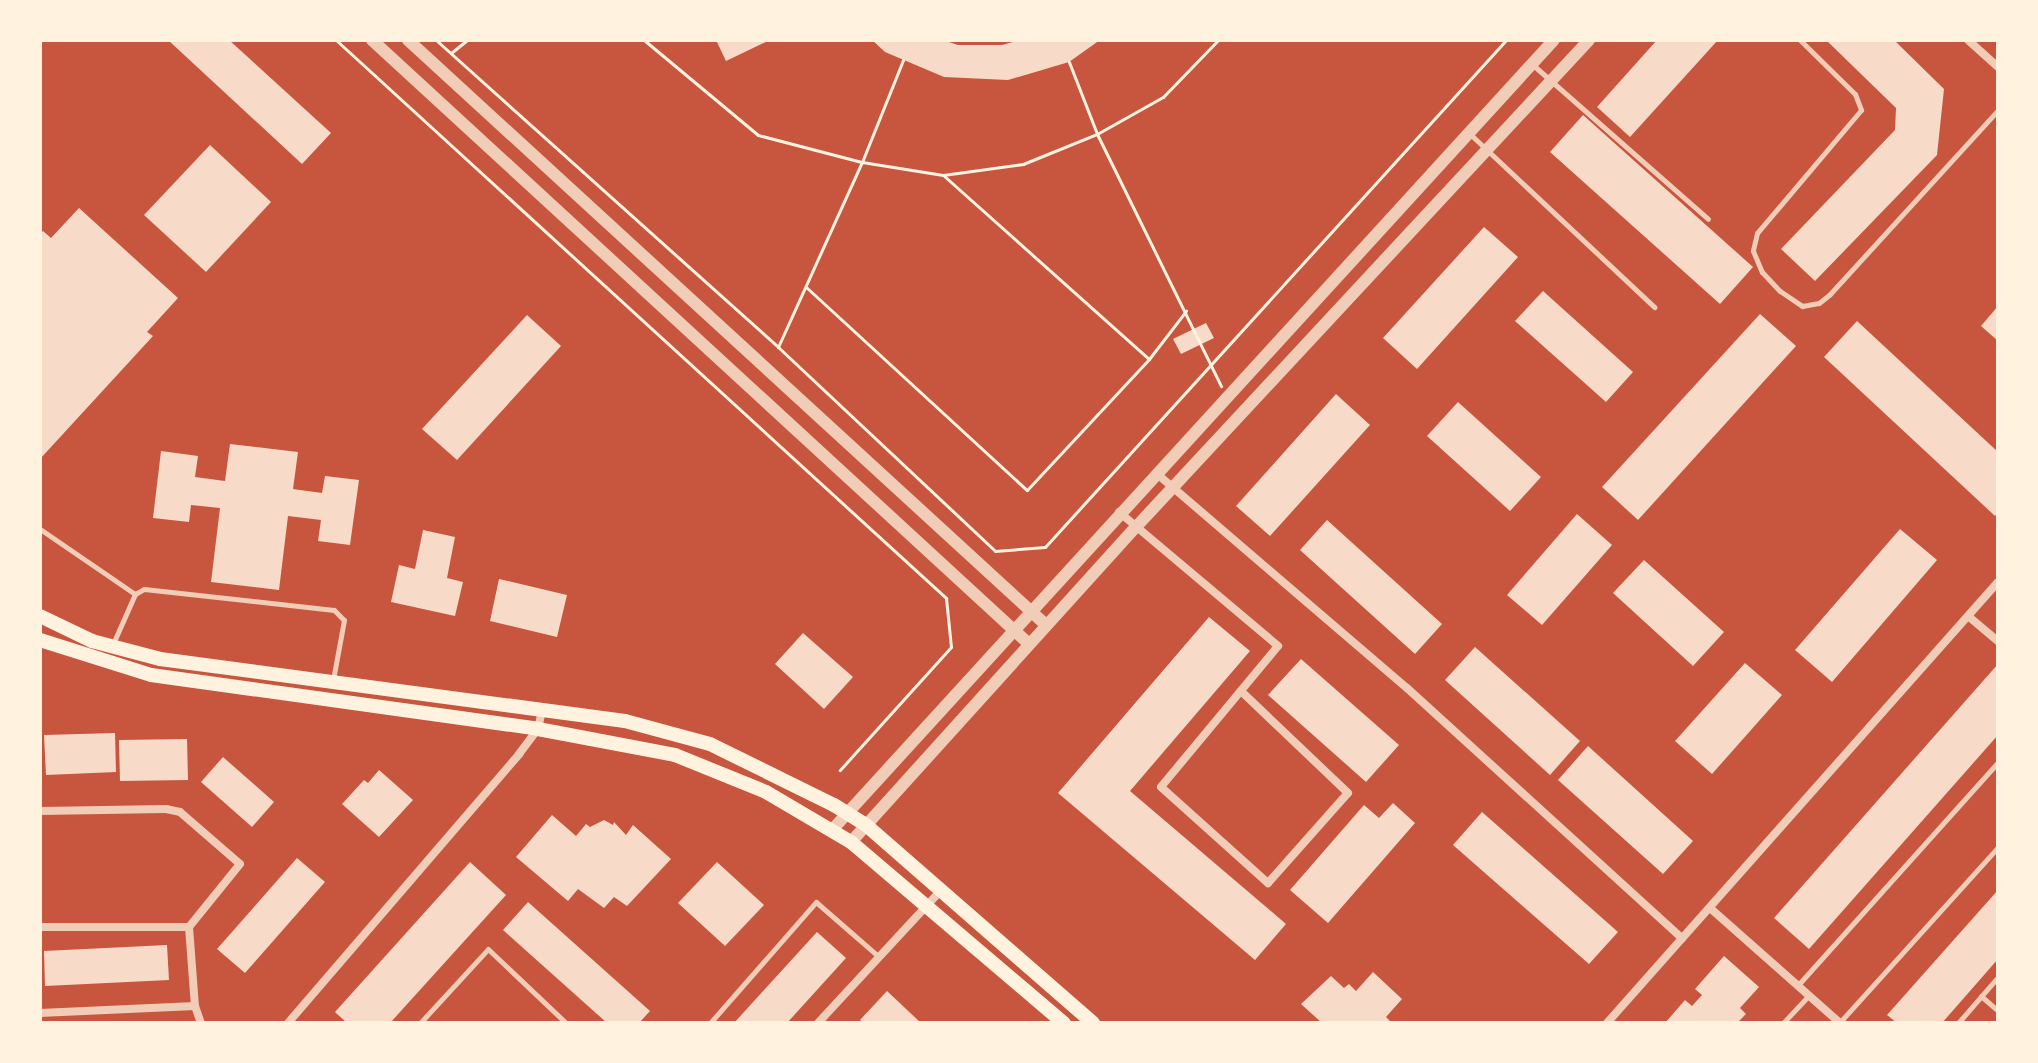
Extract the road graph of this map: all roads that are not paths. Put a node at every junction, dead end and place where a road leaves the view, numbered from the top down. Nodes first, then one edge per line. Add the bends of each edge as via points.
1 (372, 40) edge
2 (408, 40) edge
3 (1554, 40) edge
4 (1589, 40) edge
5 (1800, 40) edge
6 (1968, 40) edge
7 (1532, 64) junction
8 (436, 66) junction
9 (1998, 67) edge
10 (1551, 82) junction
11 (420, 84) junction
12 (1998, 110) edge
13 (1469, 133) junction
14 (1488, 151) junction
15 (1708, 219) dead end
16 (1654, 307) dead end
17 (764, 368) junction
18 (749, 385) junction
19 (1156, 472) junction
20 (1173, 487) junction
21 (1119, 512) junction
22 (1136, 527) junction
23 (40, 529) edge
24 (1998, 582) edge
25 (135, 594) junction
26 (1030, 610) junction
27 (40, 616) edge
28 (1968, 616) junction
29 (1046, 625) junction
30 (1014, 628) junction
31 (40, 640) edge
32 (1998, 641) edge
33 (1029, 644) junction
34 (112, 647) junction
35 (333, 683) junction
36 (1241, 691) junction
37 (542, 710) junction
38 (538, 729) junction
39 (1998, 762) edge
40 (40, 811) edge
41 (849, 813) junction
42 (866, 825) junction
43 (832, 830) junction
44 (851, 842) junction
45 (1998, 847) edge
46 (942, 889) junction
47 (928, 904) junction
48 (1710, 908) junction
49 (40, 927) edge
50 (189, 927) junction
51 (1682, 938) junction
52 (879, 957) junction
53 (1998, 977) edge
54 (1798, 985) junction
55 (1809, 995) junction
56 (1981, 996) junction
57 (195, 1006) junction
58 (1998, 1011) edge
59 (40, 1013) edge
60 (201, 1023) edge
61 (288, 1023) edge
62 (420, 1023) edge
63 (566, 1023) edge
64 (710, 1023) edge
65 (818, 1023) edge
66 (1064, 1023) edge
67 (1093, 1023) edge
68 (1607, 1023) edge
69 (1783, 1023) edge
70 (1840, 1023) edge
71 (1958, 1023) edge

1 - 11 street
2 - 8 street
3 - 7 street
4 - 10 street
5 - 12 lane via 1855,94 1861,110 1757,233 1753,251 1762,272 1802,306 1830,294
6 - 9 street
7 - 10 lane
7 - 13 street
8 - 11 street
8 - 17 street
10 - 14 street
10 - 15 lane
11 - 18 street
13 - 14 lane
13 - 19 street
14 - 16 lane
14 - 20 street
17 - 18 street
17 - 26 street
18 - 30 street
19 - 20 street
19 - 21 street
20 - 22 street
20 - 51 street via 1407,688
21 - 22 street
21 - 26 street
22 - 29 street
22 - 36 street via 1278,646
23 - 25 lane
24 - 28 street
25 - 34 lane
25 - 35 lane via 155,587 334,610 344,620
26 - 29 street
26 - 30 street
27 - 34 main road
28 - 32 street
28 - 48 street
29 - 33 street
30 - 33 street
30 - 41 street
31 - 38 main road via 151,675
33 - 42 street
34 - 35 main road via 160,659
35 - 37 main road
36 - 36 street via 1161,787 1268,883 1348,793
37 - 38 street
37 - 41 main road via 625,721 710,744
38 - 43 main road via 675,755 766,792
38 - 61 street
39 - 54 lane
40 - 50 street via 180,812 240,864
41 - 42 main road
41 - 43 street
42 - 44 street
42 - 46 main road
43 - 44 main road
44 - 47 main road
45 - 70 lane
46 - 47 street
46 - 67 main road
47 - 52 street
47 - 66 main road
48 - 51 street
48 - 54 street
49 - 50 street
50 - 57 street
51 - 68 street
52 - 64 lane via 816,902
52 - 65 street
53 - 56 lane
54 - 55 street
55 - 69 lane
55 - 70 street
56 - 58 lane
56 - 71 lane
57 - 59 street
57 - 60 street
62 - 63 lane via 488,949

